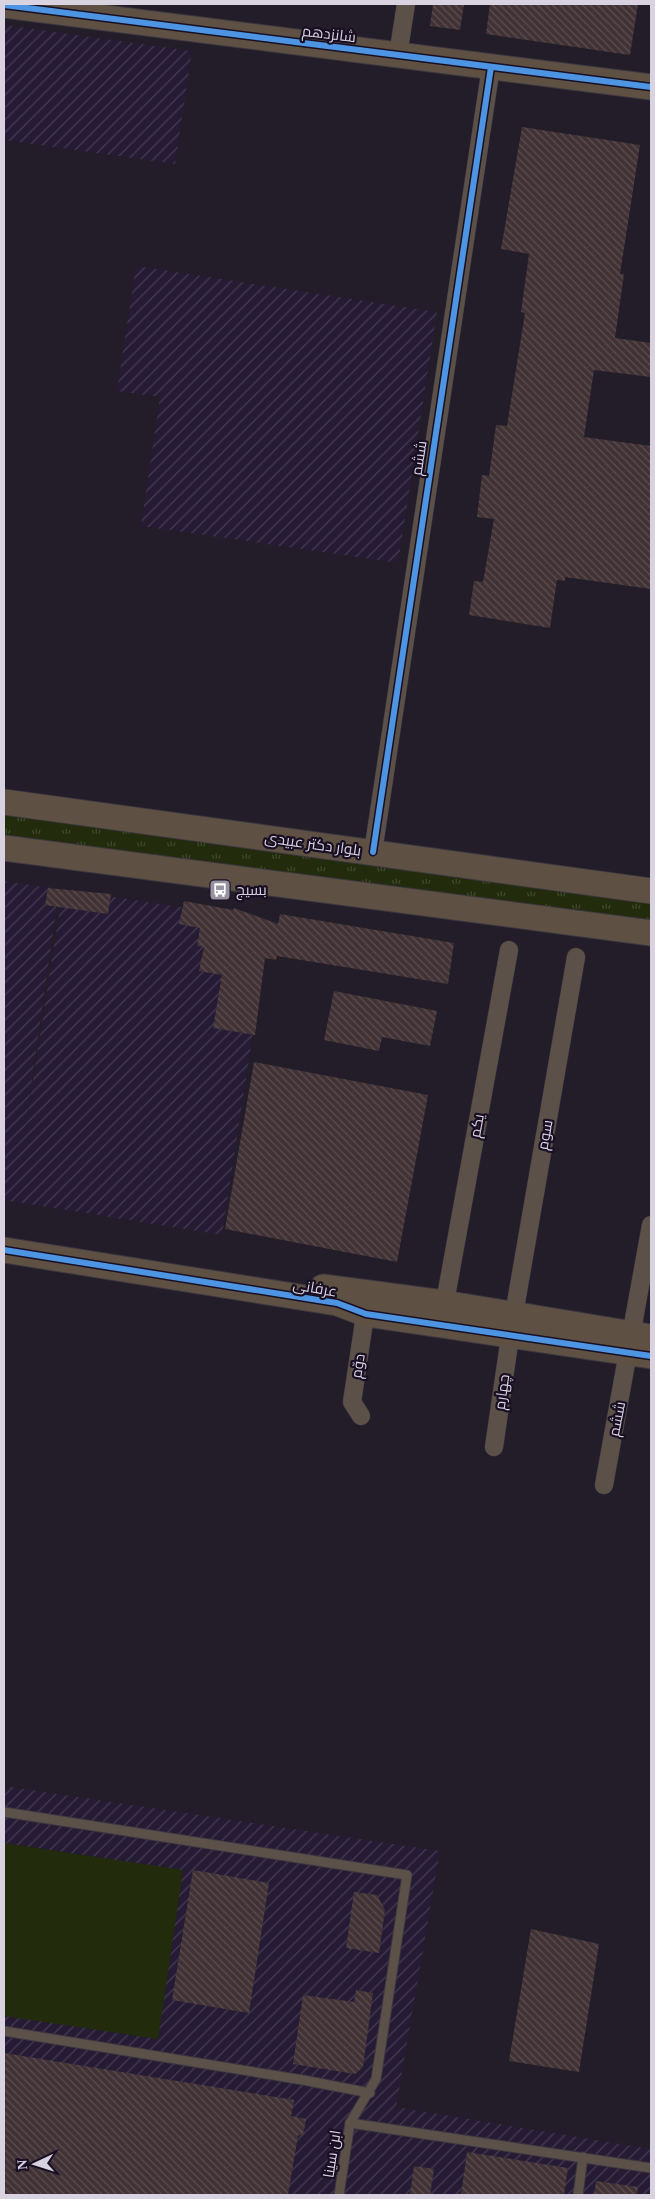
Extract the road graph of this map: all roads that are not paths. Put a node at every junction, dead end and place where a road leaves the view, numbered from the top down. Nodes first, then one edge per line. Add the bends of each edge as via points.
1 (406, 4) edge
2 (4, 5) edge
3 (398, 55) junction
4 (491, 67) junction
5 (651, 87) edge
6 (4, 802) edge
7 (4, 848) edge
8 (373, 852) junction
9 (651, 890) edge
10 (651, 933) edge
11 (509, 950) dead end
12 (576, 957) dead end
13 (651, 1225) edge
14 (4, 1241) edge
15 (4, 1250) edge
16 (367, 1304) junction
17 (442, 1314) junction
18 (512, 1325) junction
19 (641, 1345) edge
20 (361, 1416) dead end
21 (494, 1447) dead end
22 (604, 1485) dead end
23 (4, 1812) edge
24 (4, 2031) edge
25 (370, 2093) junction
26 (350, 2122) junction
27 (583, 2157) junction
28 (651, 2168) edge
29 (339, 2195) edge
30 (578, 2195) edge

1 - 3 street
2 - 3 street, شانزدهم
3 - 4 street, شانزدهم
4 - 5 street, شانزدهم
4 - 8 street, ششم
6 - 8 street, بلوار دکتر عبیدی
7 - 10 street
8 - 9 street, بلوار دکتر عبیدی
11 - 17 street, یکم
12 - 18 street, سوم
13 - 19 street, ششم
14 - 16 street, عرفانی
15 - 16 street, عرفانی via 337,1303
16 - 17 street, عرفانی
16 - 20 street, دوّم via 352,1402
17 - 18 street, عرفانی
18 - 19 street, عرفانی
18 - 21 street, چهارم
19 - 22 street, ششم
23 - 25 lane, ابن سینا via 407,1875 376,2079
24 - 25 lane
25 - 26 lane, ابن سینا
26 - 27 lane
26 - 29 lane, ابن سینا
27 - 28 lane
27 - 30 lane

